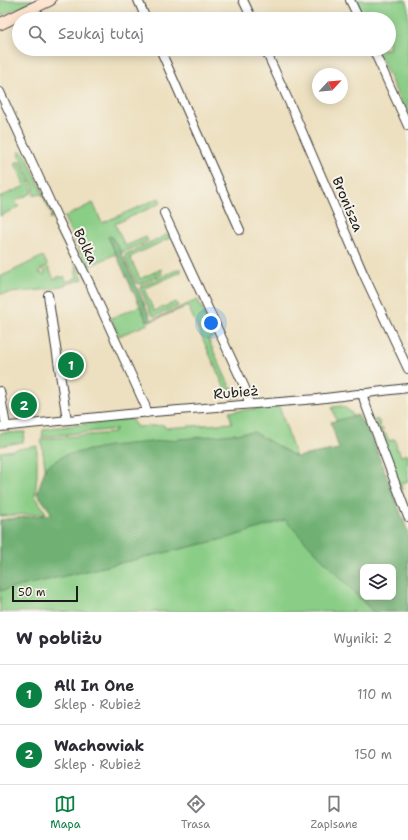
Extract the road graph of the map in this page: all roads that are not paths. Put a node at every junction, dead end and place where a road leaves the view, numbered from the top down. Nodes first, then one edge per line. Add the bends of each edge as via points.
1 (50, 0) edge
2 (138, 0) edge
3 (243, 0) edge
4 (350, 0) edge
5 (25, 12) edge
6 (143, 12) edge
7 (249, 12) edge
8 (356, 12) edge
9 (12, 18) edge
10 (0, 24) edge
11 (163, 56) edge
12 (268, 56) edge
13 (376, 56) edge
14 (0, 92) edge
15 (408, 126) edge
16 (164, 213) dead end
17 (240, 230) dead end
18 (48, 295) dead end
19 (408, 369) edge
20 (408, 388) edge
21 (0, 391) edge
22 (362, 393) junction
23 (249, 404) junction
24 (146, 413) junction
25 (67, 420) junction
26 (3, 427) edge
27 (408, 517) edge

1 - 5 street
2 - 6 street
3 - 7 street
4 - 8 street
9 - 10 street
11 - 17 street
12 - 19 street, Bronisza
13 - 15 street
14 - 24 street, Bolka via 91,287
16 - 23 street
18 - 25 street
20 - 22 street, Rubież
21 - 26 street, Rubież
22 - 23 street, Rubież
22 - 27 street
23 - 24 street, Rubież
24 - 25 street, Rubież
25 - 26 street, Rubież

